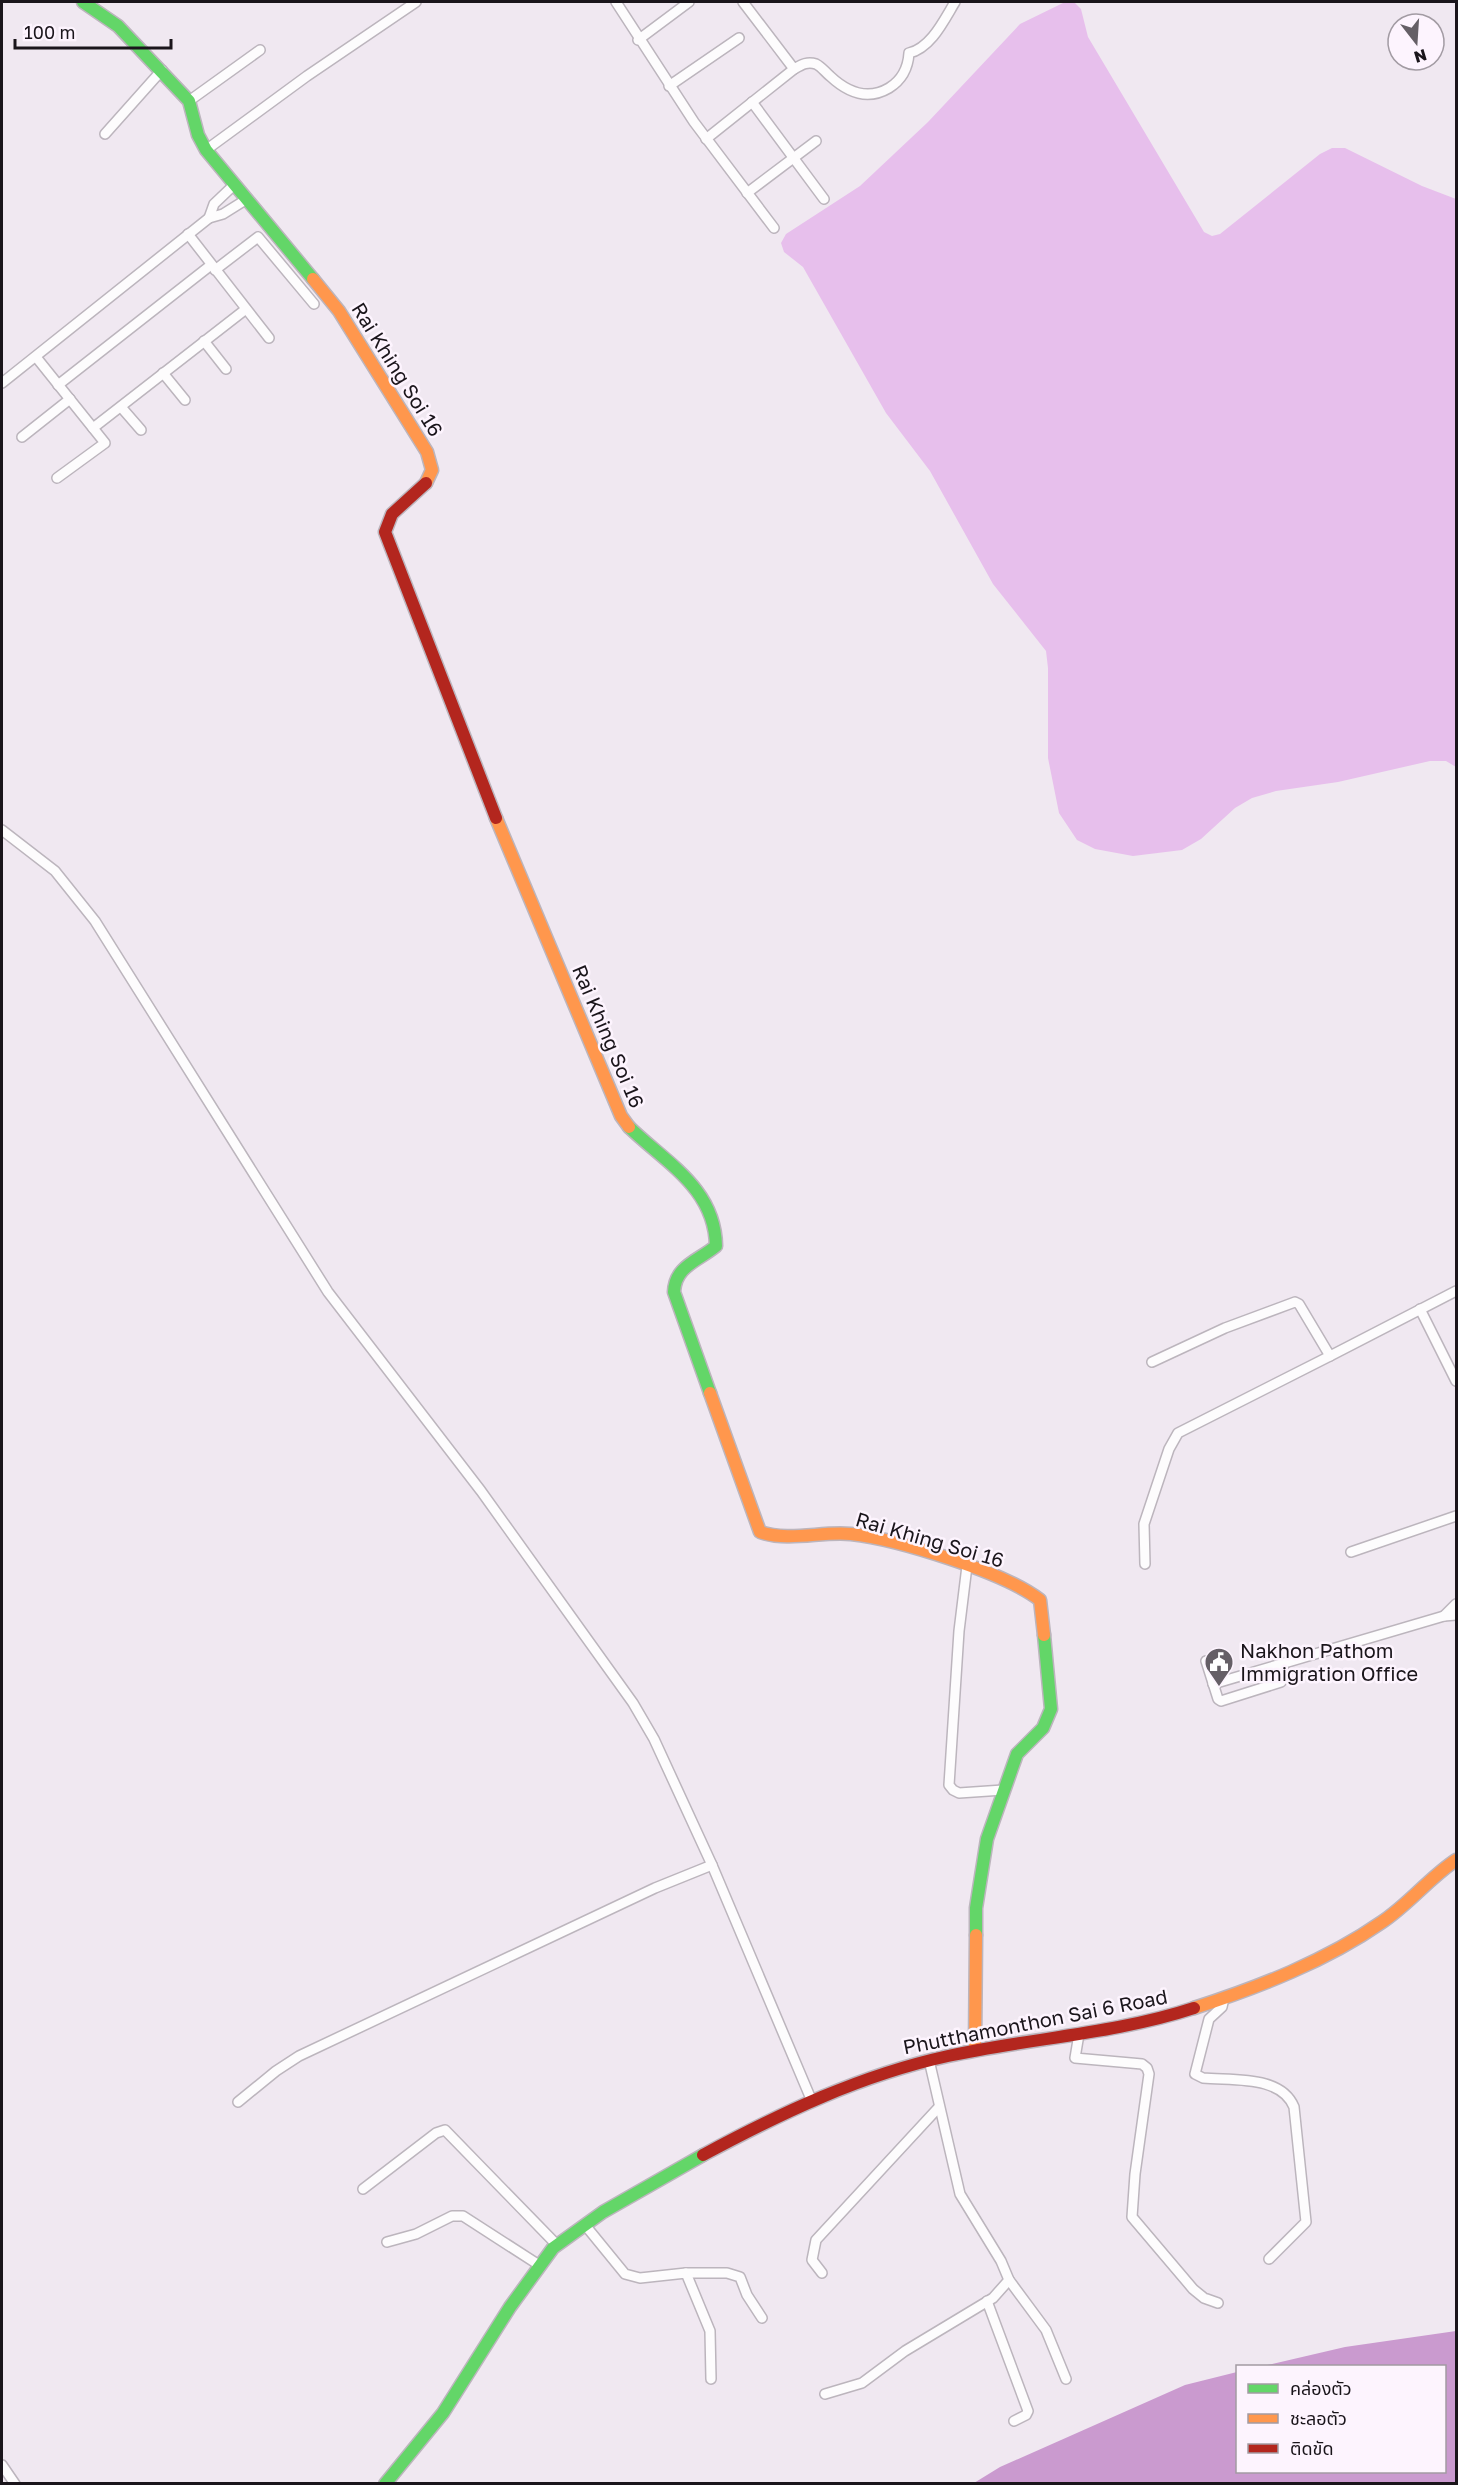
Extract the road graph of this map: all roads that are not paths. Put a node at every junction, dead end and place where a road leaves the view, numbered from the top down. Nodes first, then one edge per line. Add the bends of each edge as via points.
1 (83, 2) edge
2 (416, 2) edge
3 (616, 2) edge
4 (689, 2) edge
5 (743, 2) edge
6 (955, 2) edge
7 (739, 38) dead end
8 (638, 40) junction
9 (260, 50) dead end
10 (794, 69) junction
11 (162, 70) junction
12 (669, 86) junction
13 (189, 101) junction
14 (752, 102) junction
15 (105, 134) dead end
16 (706, 139) junction
17 (816, 141) dead end
18 (206, 150) junction
19 (795, 159) junction
20 (235, 184) junction
21 (747, 193) junction
22 (247, 199) junction
23 (824, 199) dead end
24 (209, 218) junction
25 (774, 228) dead end
26 (188, 234) junction
27 (213, 267) junction
28 (314, 304) dead end
29 (246, 309) junction
30 (269, 338) dead end
31 (204, 341) junction
32 (36, 357) junction
33 (226, 369) dead end
34 (164, 373) junction
35 (2, 383) edge
36 (58, 385) junction
37 (70, 399) junction
38 (185, 400) dead end
39 (121, 407) junction
40 (93, 428) junction
41 (141, 430) dead end
42 (22, 437) dead end
43 (57, 478) dead end
44 (2, 830) edge
45 (1456, 1291) edge
46 (1420, 1309) junction
47 (1330, 1356) junction
48 (1152, 1362) dead end
49 (1456, 1381) edge
50 (1456, 1516) edge
51 (1351, 1552) dead end
52 (1145, 1564) dead end
53 (967, 1566) junction
54 (1456, 1604) edge
55 (1456, 1615) edge
56 (1444, 1616) junction
57 (1206, 1661) dead end
58 (1283, 1664) junction
59 (1213, 1684) junction
60 (1003, 1790) junction
61 (1456, 1860) edge
62 (712, 1865) junction
63 (1221, 1999) junction
64 (1079, 2034) junction
65 (975, 2050) junction
66 (928, 2060) junction
67 (811, 2099) junction
68 (238, 2102) dead end
69 (939, 2107) junction
70 (363, 2189) dead end
71 (585, 2225) junction
72 (387, 2242) dead end
73 (557, 2246) junction
74 (1269, 2259) dead end
75 (536, 2270) junction
76 (686, 2272) junction
77 (822, 2273) dead end
78 (1010, 2280) junction
79 (987, 2301) junction
80 (1218, 2303) dead end
81 (762, 2318) dead end
82 (711, 2379) dead end
83 (1066, 2379) dead end
84 (825, 2394) dead end
85 (1014, 2421) dead end
86 (2, 2465) edge
87 (15, 2484) edge
88 (385, 2484) edge

1 - 11 street, Rai Khing Soi 16 via 118,26
2 - 18 street
3 - 8 street
4 - 8 street
5 - 10 street
6 - 10 street via 929,40 918,51 909,53 902,76 881,92 867,95 851,91 817,65 804,63
7 - 12 street
8 - 12 street
9 - 13 street
10 - 14 street
11 - 13 street, Rai Khing Soi 16
11 - 15 street
12 - 16 street
13 - 18 street, Rai Khing Soi 16
14 - 16 street
14 - 19 street
16 - 21 street
17 - 19 street
18 - 20 street, Rai Khing Soi 16
19 - 21 street
19 - 23 street
20 - 22 street, Rai Khing Soi 16
20 - 24 street via 214,204
21 - 25 street
22 - 24 street via 230,211
22 - 53 street, Rai Khing Soi 16 via 339,310 427,452 432,470 424,486 388,518 385,532 485,790 621,1116 693,1184 712,1216 716,1246 678,1270 673,1281 760,1532 773,1536 852,1534
24 - 26 street
26 - 27 street
26 - 32 street
27 - 28 street via 258,237
27 - 29 street
27 - 36 street
29 - 30 street
29 - 31 street
31 - 33 street
31 - 34 street
32 - 35 street
32 - 36 street
34 - 38 street
34 - 39 street
36 - 37 street
37 - 40 street
37 - 42 street
39 - 40 street
39 - 41 street
40 - 43 street via 105,442
44 - 62 street via 55,871 95,921 328,1292 482,1491 633,1703 654,1739
45 - 46 street
46 - 47 street
46 - 49 street
47 - 48 street via 1295,1302 1225,1328
47 - 52 street via 1178,1433 1144,1524
50 - 51 street
53 - 60 street via 949,1785 959,1793
53 - 60 street, Rai Khing Soi 16 via 1036,1595 1041,1604 1051,1709 1043,1728 1017,1754
54 - 56 street
55 - 56 street
56 - 58 street
57 - 59 street
58 - 59 street
58 - 59 street via 1281,1682 1221,1701
60 - 65 street, Rai Khing Soi 16 via 987,1839 976,1908
61 - 63 street, Phutthamonthon Sai 6 Road via 1416,1897 1372,1929
62 - 67 street
62 - 68 street via 655,1888 299,2056
63 - 64 street, Phutthamonthon Sai 6 Road via 1142,2024
63 - 74 street via 1222,2007 1209,2019 1195,2074 1268,2084 1282,2089 1294,2108 1306,2222
64 - 65 street, Phutthamonthon Sai 6 Road
64 - 80 street via 1076,2058 1142,2064 1147,2068 1132,2217 1193,2289
65 - 66 street, Phutthamonthon Sai 6 Road
66 - 67 street, Phutthamonthon Sai 6 Road
66 - 69 street
67 - 71 street, Phutthamonthon Sai 6 Road via 727,2142
69 - 77 street via 816,2240 812,2260
69 - 78 street via 960,2194
70 - 73 street via 445,2130
71 - 73 street, Phutthamonthon Sai 6 Road
71 - 76 street via 625,2274 640,2278
72 - 75 street via 416,2234 452,2216 463,2216
73 - 75 street, Phutthamonthon Sai 6 Road
75 - 88 street, Phutthamonthon Sai 6 Road via 450,2403
76 - 81 street via 740,2277
76 - 82 street via 710,2331
78 - 79 street
78 - 83 street via 1046,2330
79 - 84 street via 905,2351 862,2383
79 - 85 street via 1028,2411
86 - 87 street

